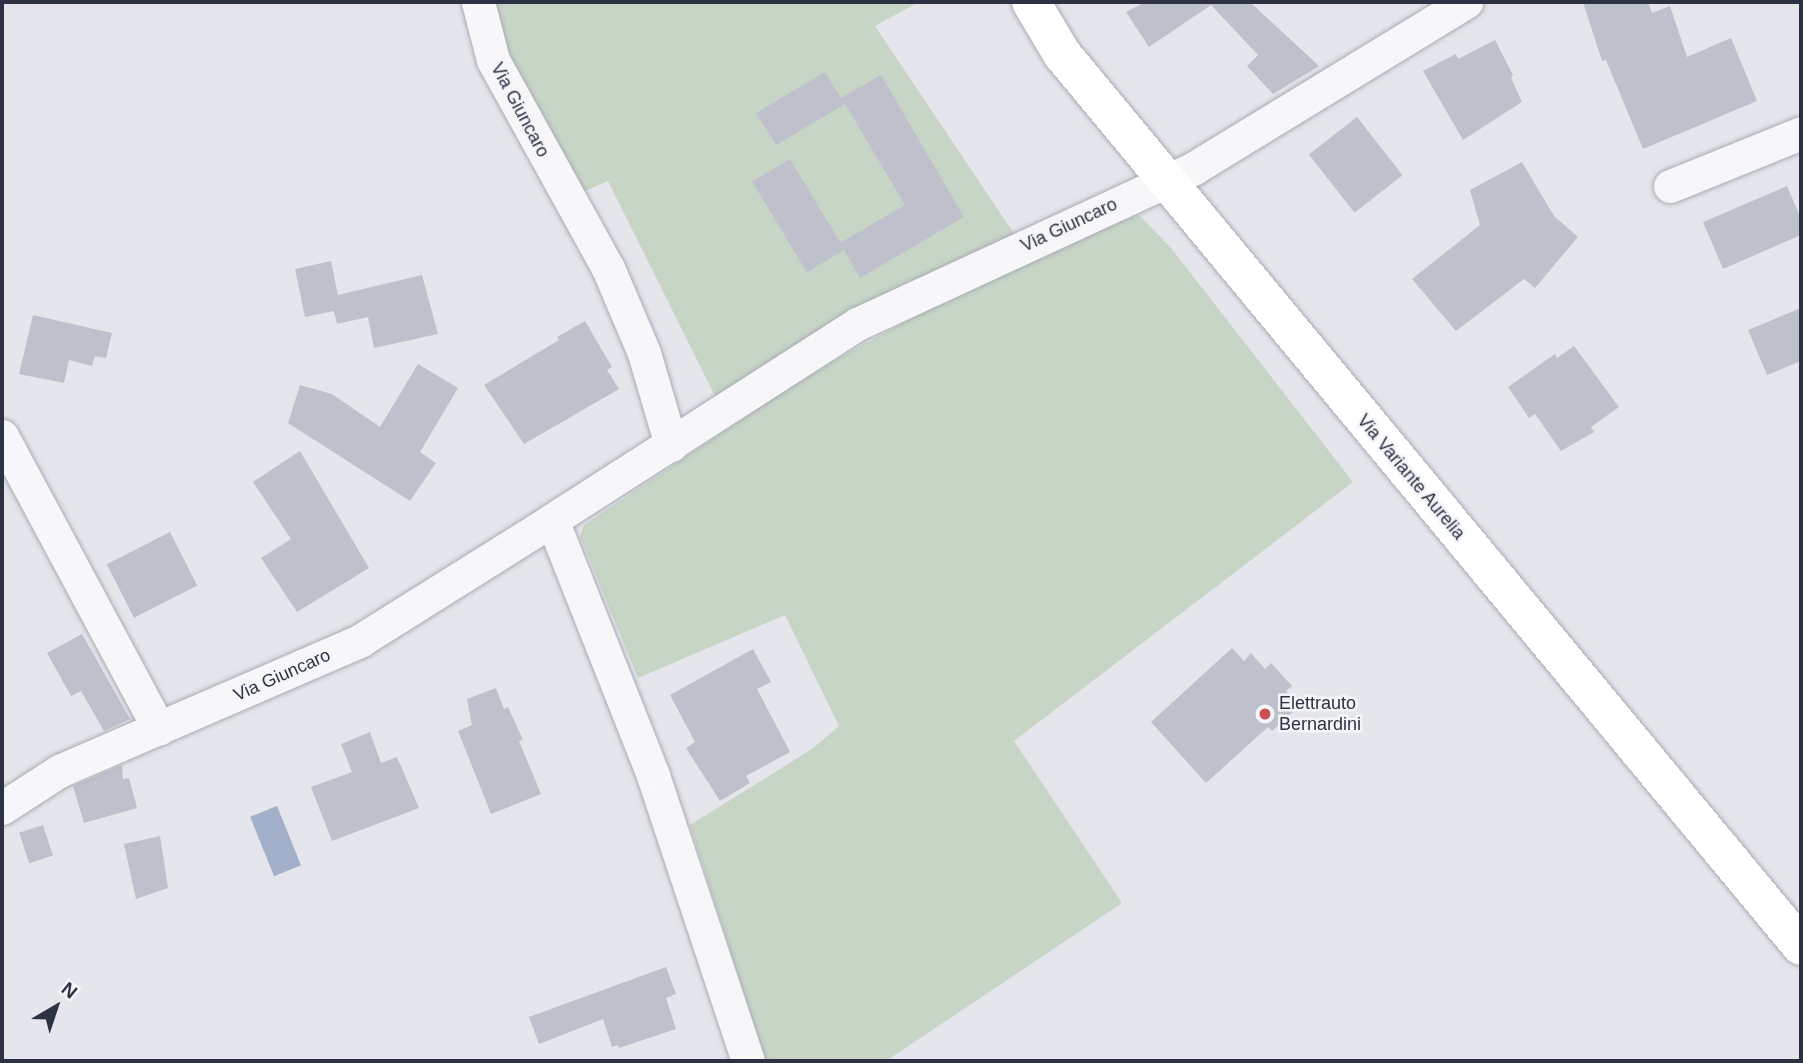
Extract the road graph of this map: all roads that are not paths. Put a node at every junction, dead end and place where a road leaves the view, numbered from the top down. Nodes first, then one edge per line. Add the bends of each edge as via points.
1 (478, 2) edge
2 (1031, 2) edge
3 (1466, 2) edge
4 (1801, 133) edge
5 (1166, 181) junction
6 (1670, 186) dead end
7 (2, 436) edge
8 (671, 445) junction
9 (552, 520) junction
10 (159, 729) junction
11 (2, 808) edge
12 (1801, 946) edge
13 (748, 1061) edge

1 - 8 street, Via Giuncaro via 493,61 608,268 644,353
2 - 5 main road, Via Variante Aurelia via 1062,54
3 - 5 street, Via Giuncaro
4 - 6 street
5 - 8 street, Via Giuncaro via 857,324
5 - 12 main road, Via Variante Aurelia
7 - 10 street
8 - 9 street, Via Giuncaro
9 - 10 street, Via Giuncaro via 361,640
9 - 13 street via 653,775
10 - 11 street, Via Giuncaro via 59,771

